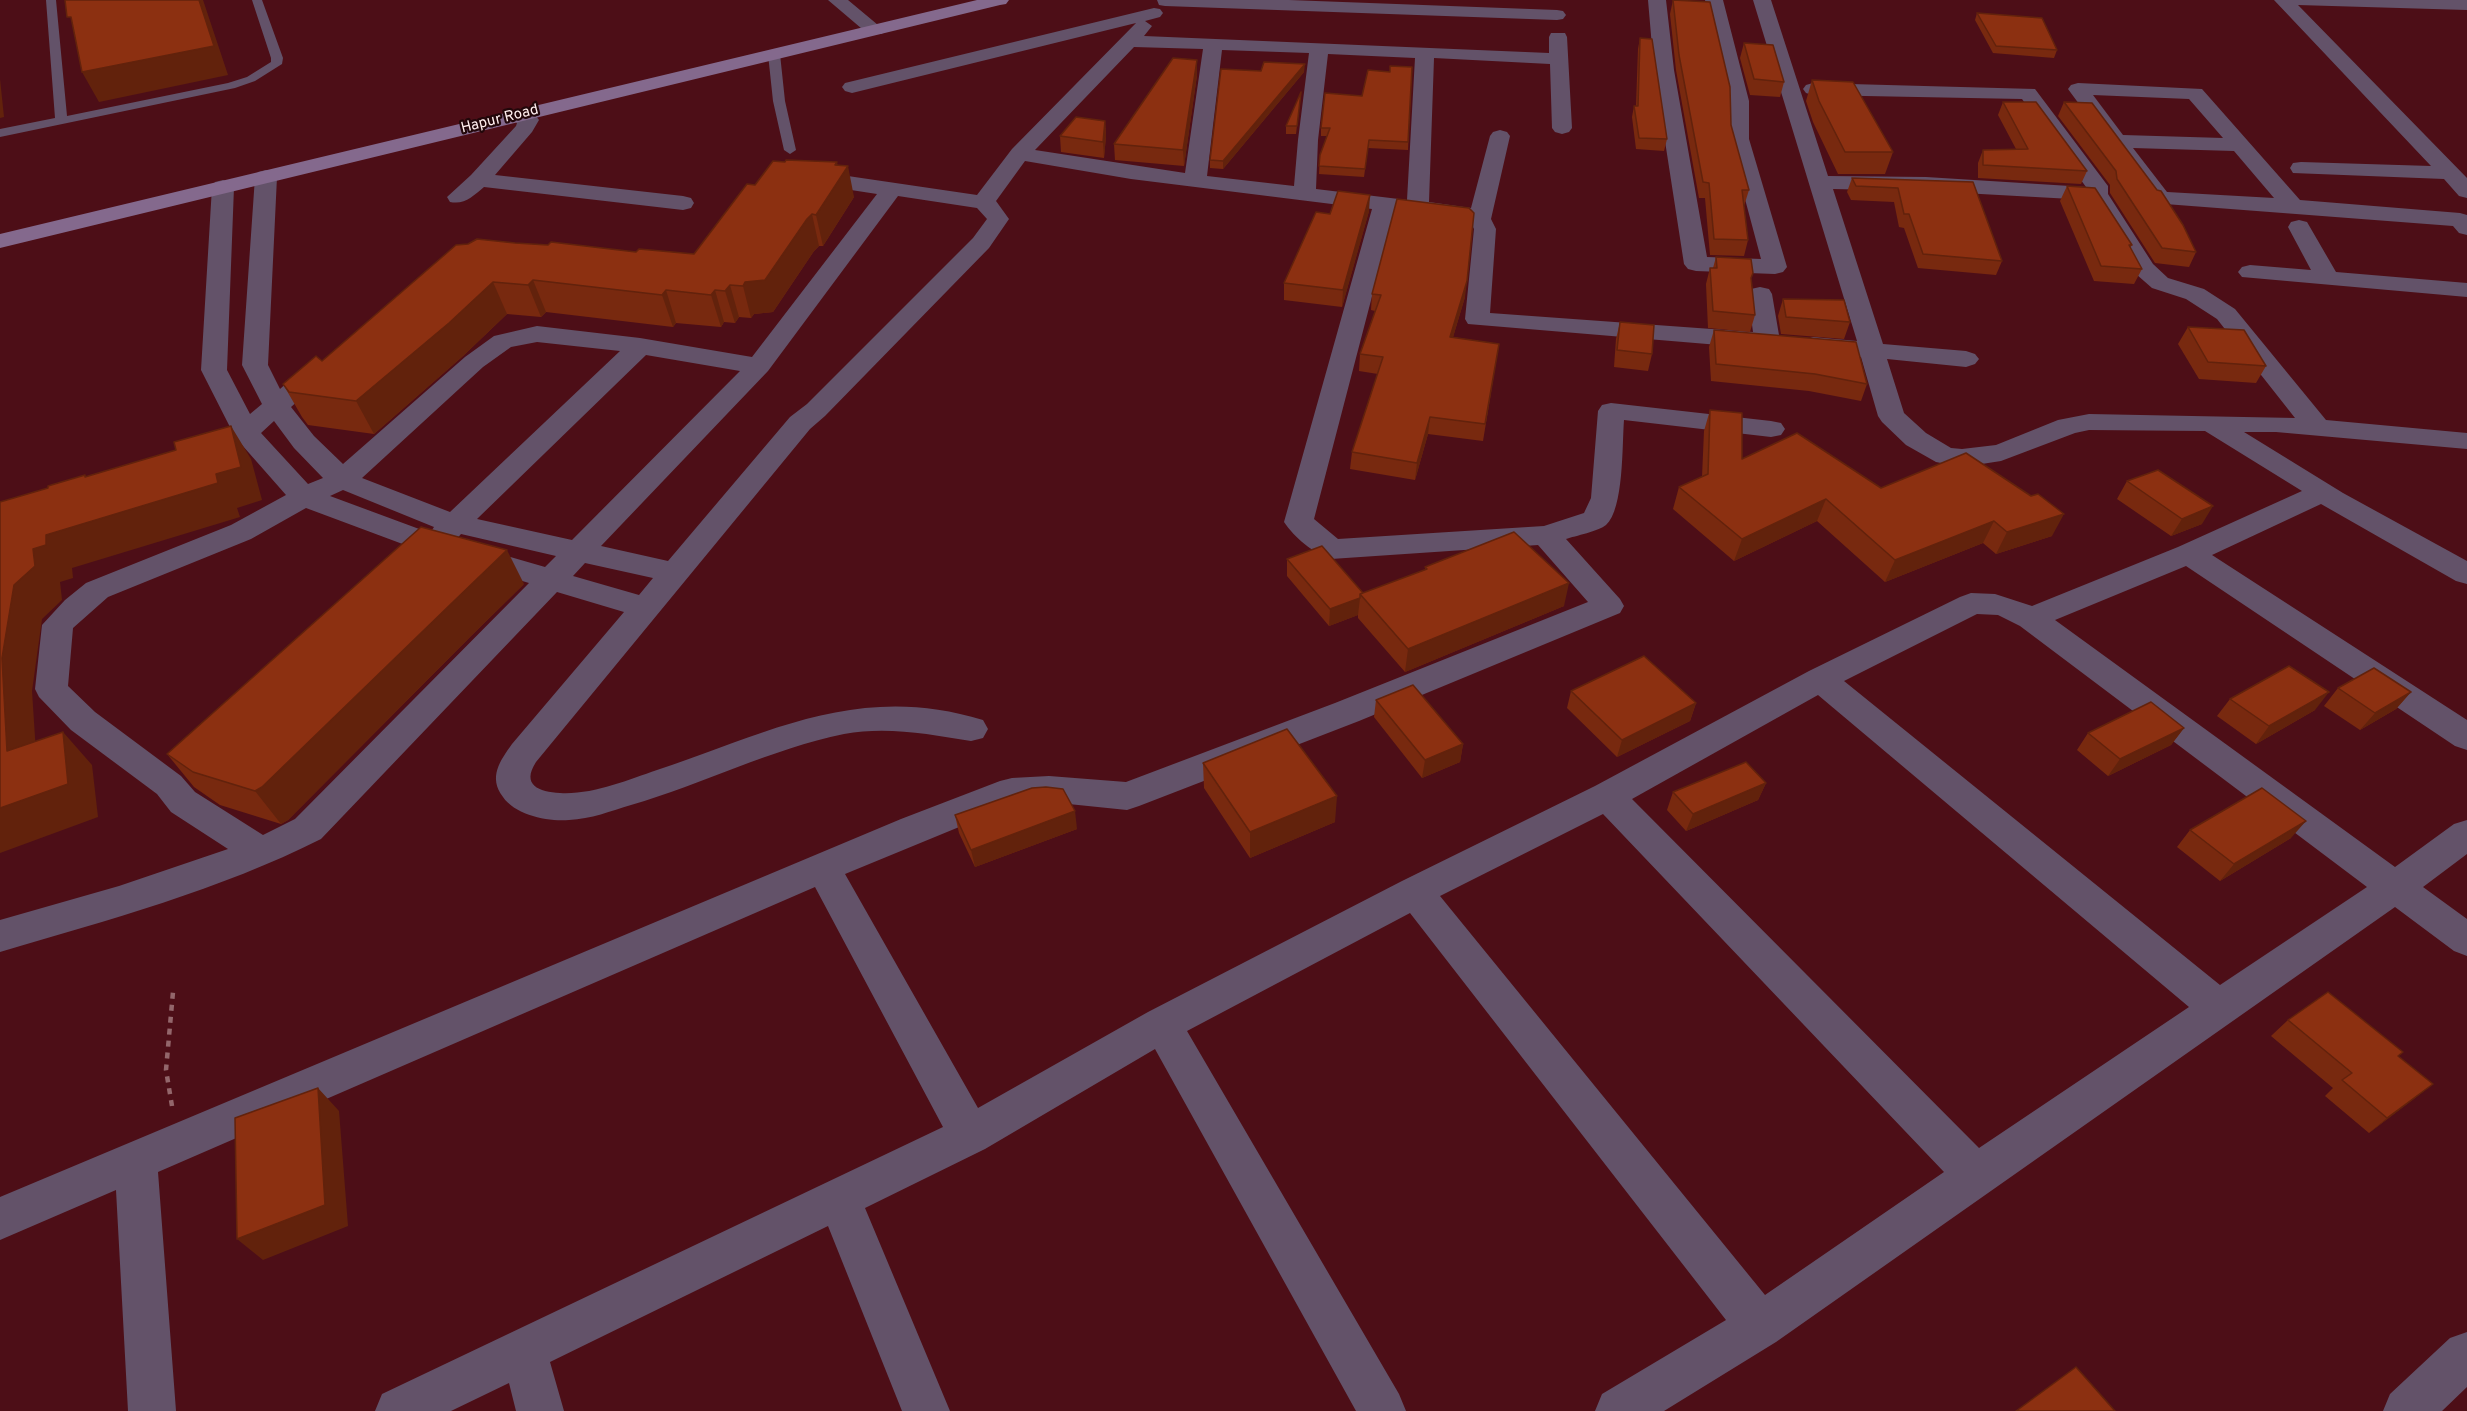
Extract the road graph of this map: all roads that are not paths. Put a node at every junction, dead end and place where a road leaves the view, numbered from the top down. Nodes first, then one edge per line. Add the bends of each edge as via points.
1 (51, 0) edge
2 (257, 0) edge
3 (837, 0) edge
4 (936, 0) edge
5 (1000, 0) edge
6 (1657, 0) edge
7 (1714, 0) edge
8 (1762, 0) edge
9 (2283, 0) edge
10 (2298, 0) edge
11 (1161, 5) edge
12 (2467, 5) edge
13 (1557, 8) edge
14 (874, 17) edge
15 (1129, 41) junction
16 (1213, 44) junction
17 (1319, 48) junction
18 (1425, 52) junction
19 (774, 54) junction
20 (1559, 59) junction
21 (852, 87) dead end
22 (1788, 88) junction
23 (519, 116) junction
24 (61, 120) junction
25 (1562, 128) dead end
26 (0, 133) edge
27 (1500, 136) dead end
28 (2117, 141) junction
29 (2240, 145) junction
30 (790, 150) dead end
31 (1020, 154) junction
32 (2301, 168) dead end
33 (2450, 173) junction
34 (266, 177) junction
35 (781, 177) edge
36 (479, 180) junction
37 (1195, 181) junction
38 (1819, 182) junction
39 (223, 187) junction
40 (892, 189) junction
41 (2467, 191) edge
42 (112, 194) dead end
43 (1305, 194) junction
44 (2097, 194) junction
45 (458, 197) dead end
46 (983, 202) junction
47 (683, 203) dead end
48 (1385, 204) junction
49 (1418, 208) junction
50 (2296, 217) junction
51 (1480, 219) junction
52 (2467, 228) edge
53 (0, 241) edge
54 (261, 260) junction
55 (219, 268) junction
56 (2250, 272) dead end
57 (2327, 278) junction
58 (2467, 290) edge
59 (1760, 294) dead end
60 (1767, 341) junction
61 (640, 346) junction
62 (1872, 350) junction
63 (338, 354) edge
64 (1966, 359) dead end
65 (759, 366) junction
66 (275, 404) junction
67 (2210, 423) junction
68 (2317, 427) junction
69 (1771, 429) dead end
70 (246, 432) junction
71 (2467, 441) edge
72 (177, 469) edge
73 (342, 480) junction
74 (2331, 496) junction
75 (304, 497) junction
76 (457, 524) junction
77 (1546, 535) junction
78 (432, 544) junction
79 (578, 552) junction
80 (2189, 554) junction
81 (406, 568) edge
82 (674, 573) junction
83 (2467, 574) edge
84 (551, 581) junction
85 (645, 608) junction
86 (2031, 618) junction
87 (1820, 679) junction
88 (970, 729) dead end
89 (2467, 737) edge
90 (1607, 796) junction
91 (2467, 834) edge
92 (262, 852) junction
93 (823, 868) junction
94 (2394, 888) junction
95 (1415, 892) junction
96 (0, 936) edge
97 (2467, 940) edge
98 (2219, 1008) junction
99 (1162, 1024) junction
100 (970, 1136) junction
101 (136, 1161) junction
102 (1976, 1175) junction
103 (839, 1199) junction
104 (0, 1219) edge
105 (1760, 1326) junction
106 (524, 1351) junction
107 (2467, 1355) edge
108 (152, 1411) edge
109 (399, 1411) edge
110 (540, 1411) edge
111 (926, 1411) edge
112 (1382, 1411) edge
113 (1619, 1411) edge
114 (2407, 1411) edge

1 - 24 lane
2 - 24 lane via 277,58 276,64 266,71 231,86
3 - 14 street
4 - 14 main road, Hapur Road
5 - 14 main road, Hapur Road
6 - 7 street via 1664,70 1696,264 1774,267 1740,139 1739,101
8 - 22 street
9 - 33 street
10 - 12 street
11 - 13 street
11 - 15 street
11 - 21 street
13 - 20 street
14 - 19 main road, Hapur Road
14 - 42 main road, Hapur Road
15 - 16 street
15 - 31 street
16 - 17 street
16 - 37 street
17 - 18 street
17 - 43 street
18 - 20 street
18 - 49 street
19 - 23 main road, Hapur Road
19 - 30 lane
20 - 25 street
22 - 38 street
22 - 44 street via 2028,93 2097,186
23 - 34 main road, Hapur Road
23 - 36 street via 529,120 525,128
24 - 26 lane
27 - 51 street
28 - 29 street
28 - 29 street via 2078,89 2195,93
28 - 50 street via 2160,198
29 - 50 street
31 - 37 street
31 - 46 street
32 - 33 street
33 - 41 street
34 - 39 main road, Hapur Road
34 - 54 street
35 - 40 street
36 - 45 street
36 - 47 street
37 - 43 street
38 - 44 street
38 - 62 street
39 - 53 main road, Hapur Road
39 - 55 street
40 - 46 street
40 - 65 street
43 - 48 street
44 - 68 street via 2144,269 2160,283 2195,294 2226,314
46 - 82 street via 998,219 981,243 800,423
48 - 49 street
48 - 77 street via 1299,522 1331,549
49 - 51 street
50 - 52 street via 2460,220
50 - 57 street
51 - 60 street via 1485,228 1476,320
54 - 55 street
54 - 66 street via 255,365
55 - 70 street via 214,370
56 - 57 street
57 - 58 street
59 - 60 street
60 - 62 street
61 - 65 street
61 - 73 street via 537,334 503,341 474,362
61 - 76 street
62 - 64 street
62 - 67 street via 1891,416 1916,439 1946,456 1974,458 2001,453 2068,426 2089,422
63 - 66 street
65 - 79 street
66 - 70 street
66 - 73 street via 304,442
67 - 68 street
67 - 74 street
68 - 71 street
69 - 77 street via 1611,411 1605,498 1595,519
70 - 72 street
70 - 75 street
73 - 75 street
73 - 76 street
74 - 80 street via 2319,494
74 - 83 street
75 - 78 street
75 - 92 street via 241,532 97,590 58,626 51,689 83,721 178,777 183,802
76 - 78 street
76 - 79 street
77 - 93 street via 1609,606 1127,796 1048,789 1012,792
78 - 81 street
78 - 84 street
79 - 82 street
79 - 84 street
80 - 86 street
80 - 89 street
82 - 85 street
84 - 85 street
84 - 92 street via 308,830
85 - 88 street via 513,770 512,782 518,793 539,806 568,807 647,788 806,731 847,721 925,721
86 - 87 street via 2010,606 1971,604
86 - 94 street
87 - 90 street
87 - 98 street
90 - 95 street
90 - 102 street
91 - 94 street
92 - 96 street via 119,901
93 - 100 street
93 - 101 street
94 - 97 street
94 - 98 street
95 - 99 street
95 - 105 street
98 - 102 street
99 - 100 street
99 - 112 street
100 - 103 street
101 - 104 street
101 - 108 street
102 - 105 street
103 - 106 street
103 - 111 street
105 - 113 street
106 - 109 street
106 - 110 street
107 - 114 street

